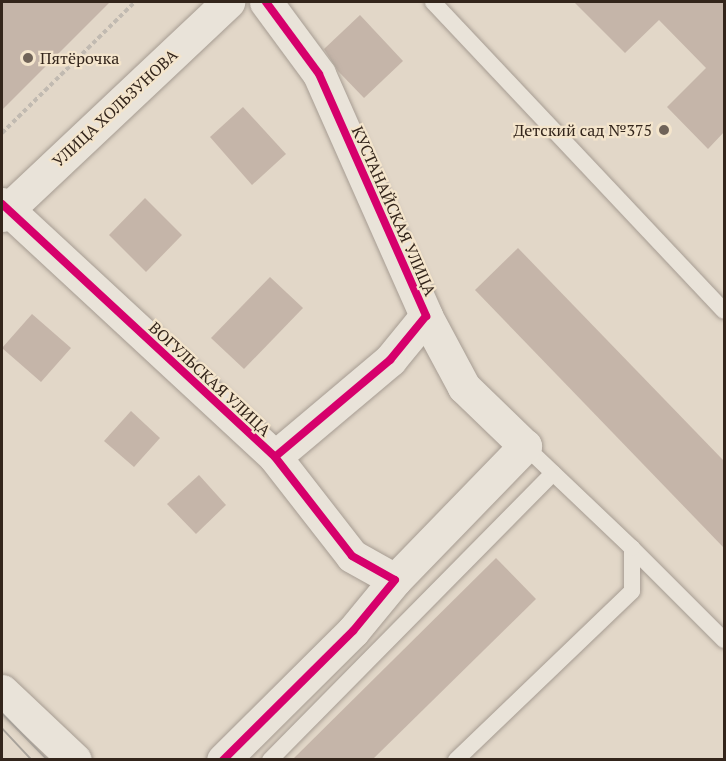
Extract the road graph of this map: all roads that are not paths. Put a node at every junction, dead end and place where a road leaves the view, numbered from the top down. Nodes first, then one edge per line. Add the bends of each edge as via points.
1 (228, 2) edge
2 (266, 2) edge
3 (433, 2) edge
4 (3, 209) edge
5 (724, 311) edge
6 (426, 316) junction
7 (525, 446) junction
8 (274, 457) junction
9 (553, 472) junction
10 (632, 548) junction
11 (395, 580) junction
12 (724, 640) edge
13 (2, 691) edge
14 (75, 759) edge
15 (224, 759) edge
16 (270, 759) edge
17 (456, 759) edge

1 - 4 street, УЛИЦА ХОЛЬЗУНОВА
2 - 6 street, КУСТАНАЙСКАЯ УЛИЦА via 318,74
3 - 5 lane
4 - 8 street, ВОГУЛЬСКАЯ УЛИЦА
6 - 7 street, КУСТАНАЙСКАЯ УЛИЦА via 464,387
6 - 8 street, КУСТАНАЙСКАЯ УЛИЦА via 390,360
7 - 9 lane
7 - 11 street
8 - 11 street, ВОГУЛЬСКАЯ УЛИЦА via 352,556
9 - 10 lane
9 - 16 lane
10 - 12 lane
10 - 17 lane via 632,591
11 - 15 street via 353,631
13 - 14 street

